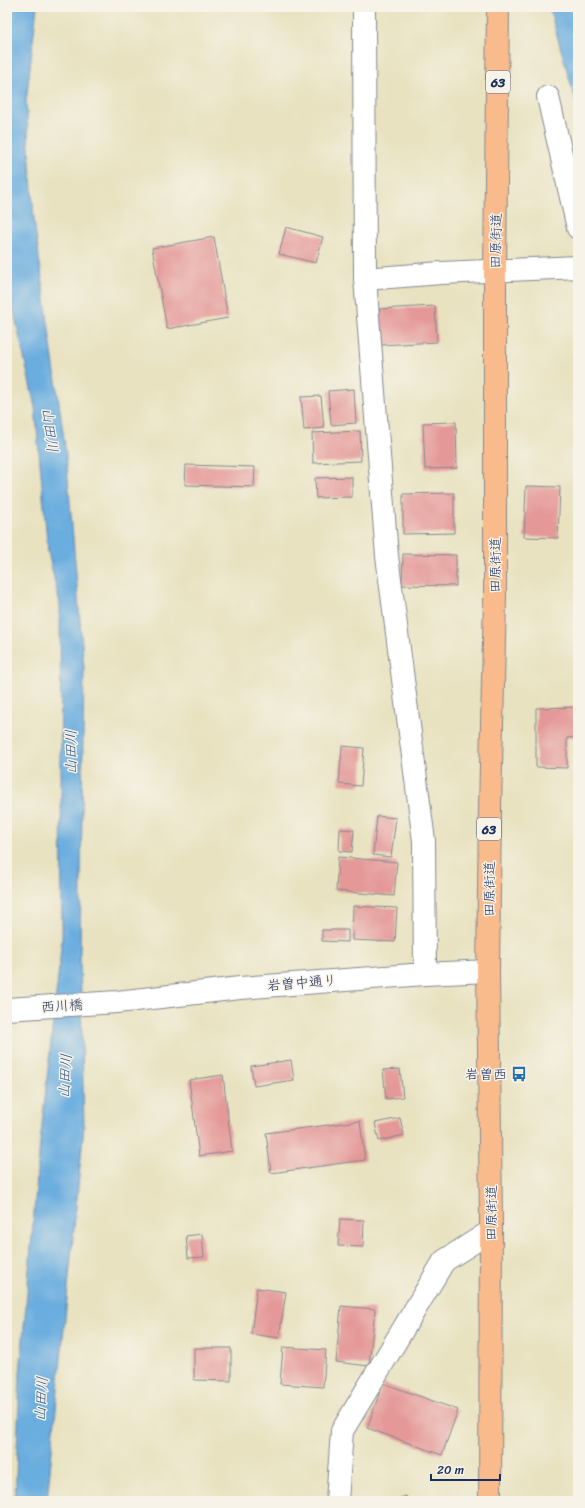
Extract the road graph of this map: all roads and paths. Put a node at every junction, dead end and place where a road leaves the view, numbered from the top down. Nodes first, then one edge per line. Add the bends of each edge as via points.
1 (364, 7) edge
2 (498, 7) edge
3 (548, 97) dead end
4 (578, 228) edge
5 (578, 267) edge
6 (496, 270) junction
7 (366, 279) junction
8 (488, 971) junction
9 (425, 974) junction
10 (117, 1002) joint
11 (7, 1009) edge
12 (491, 1231) junction
13 (337, 1501) edge
14 (490, 1501) edge

1 - 7 street
2 - 6 main road, 田原街道 / 63
3 - 4 street
5 - 6 street
6 - 7 street
6 - 8 main road, 田原街道 / 63 via 495,598
7 - 9 street via 387,556 424,841
8 - 9 street, 岩曽中通り
8 - 12 main road, 田原街道 / 63
9 - 10 street, 岩曽中通り via 240,988
10 - 11 street, 西川橋
12 - 13 street via 444,1261 342,1431
12 - 14 main road, 田原街道 / 63

